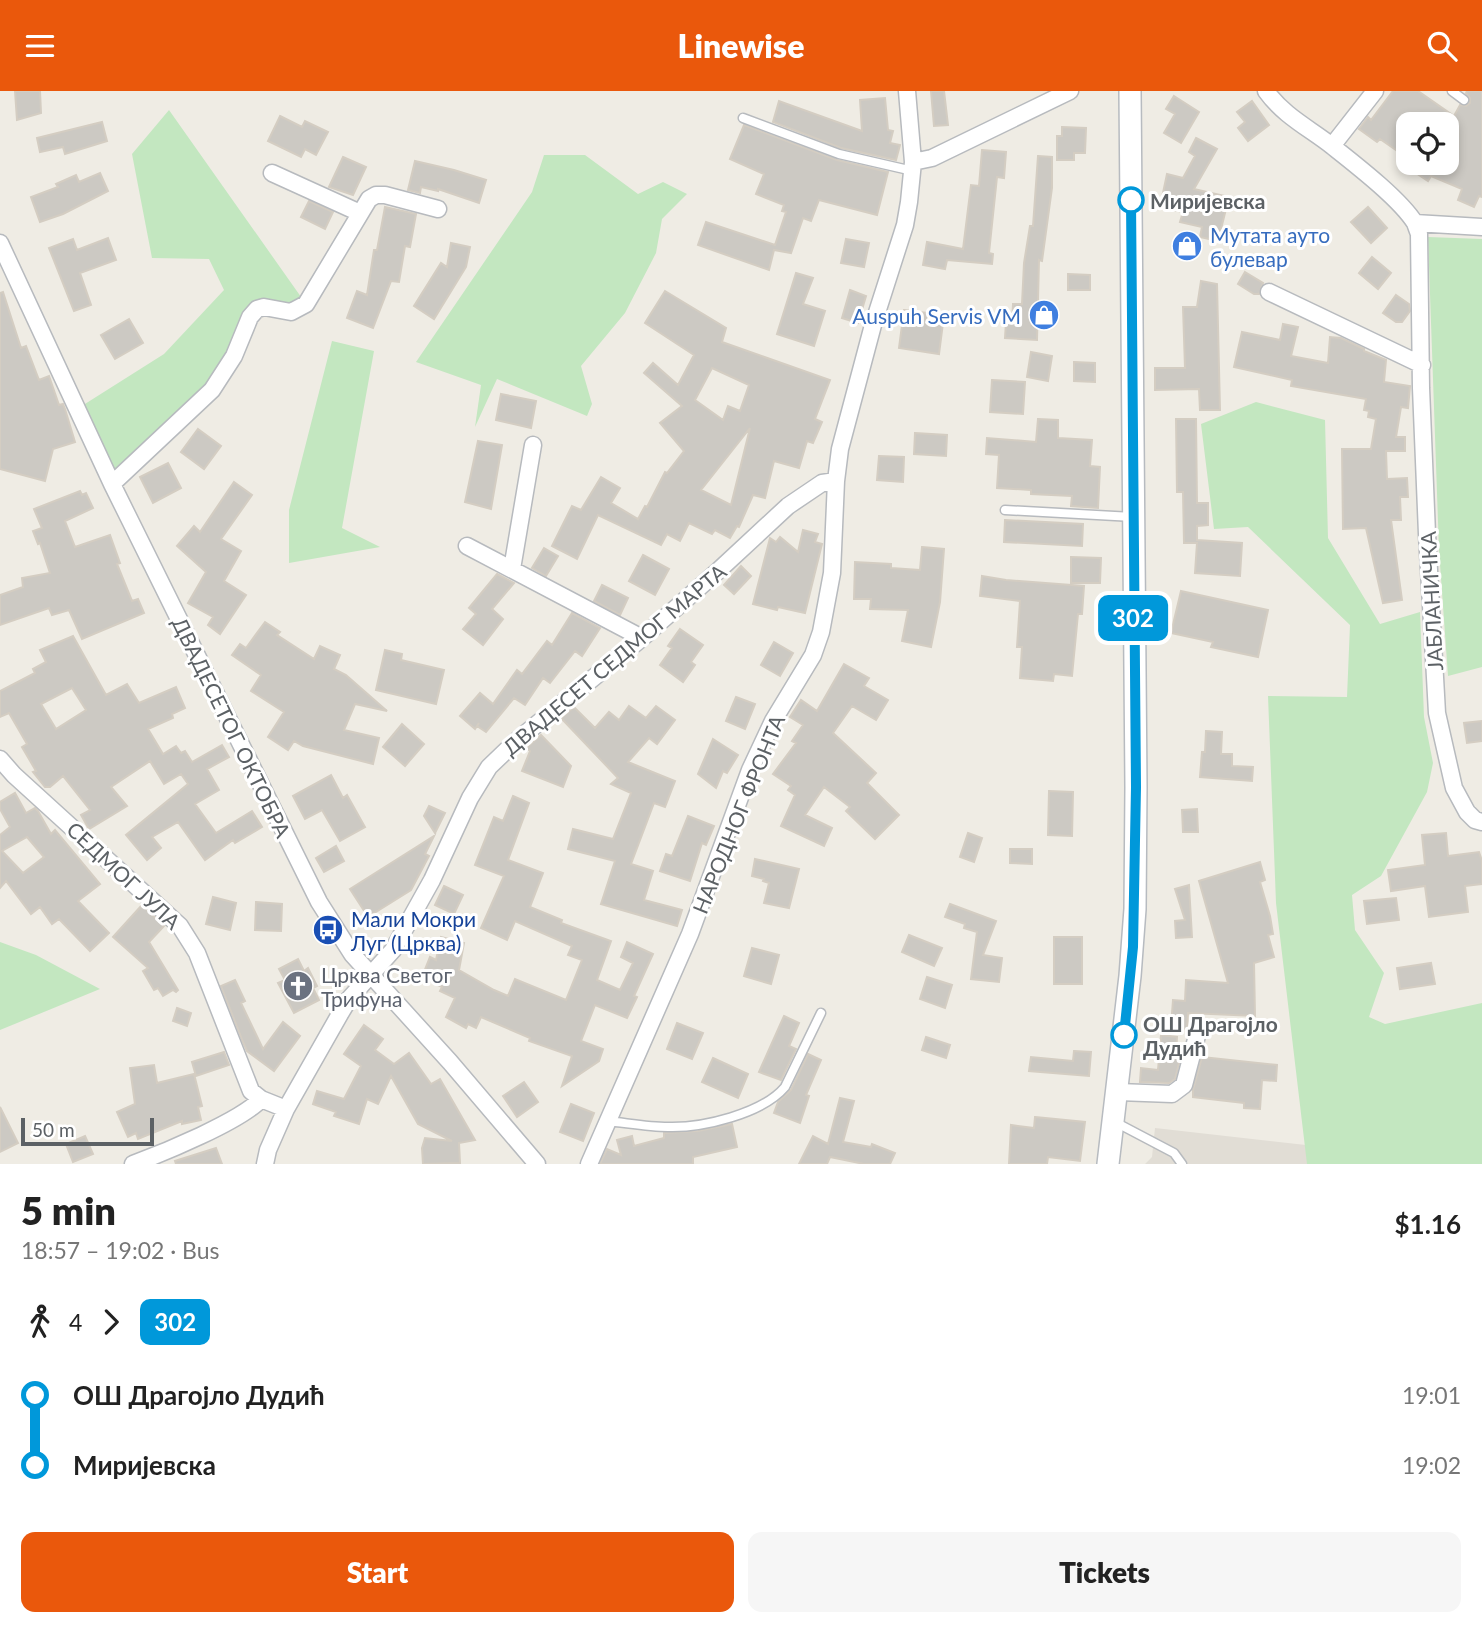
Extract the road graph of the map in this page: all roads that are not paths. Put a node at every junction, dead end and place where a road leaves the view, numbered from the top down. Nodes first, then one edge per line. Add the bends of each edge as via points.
1 (907, 91) edge
2 (1070, 91) edge
3 (1130, 91) edge
4 (1266, 91) edge
5 (1375, 91) edge
6 (1452, 91) edge
7 (1464, 100) dead end
8 (743, 118) dead end
9 (1332, 146) junction
10 (913, 167) junction
11 (272, 173) dead end
12 (438, 209) dead end
13 (360, 213) junction
14 (1415, 223) junction
15 (1482, 227) edge
16 (0, 243) edge
17 (4, 260) edge
18 (1269, 292) dead end
19 (1422, 365) junction
20 (533, 445) dead end
21 (836, 481) junction
22 (112, 484) junction
23 (1005, 510) dead end
24 (1133, 517) junction
25 (467, 546) dead end
26 (512, 569) junction
27 (642, 638) junction
28 (0, 759) edge
29 (1482, 822) edge
30 (371, 977) junction
31 (821, 1013) dead end
32 (1199, 1028) dead end
33 (1118, 1092) junction
34 (261, 1099) junction
35 (286, 1109) junction
36 (607, 1121) junction
37 (1115, 1122) junction
38 (134, 1164) edge
39 (265, 1164) edge
40 (537, 1164) edge
41 (589, 1164) edge
42 (1108, 1164) edge
43 (1182, 1164) edge

1 - 10 street, НАРОДНОГ ФРОНТА
2 - 10 street
3 - 24 main road
4 - 9 street via 1292,119
5 - 9 street
6 - 7 lane
8 - 10 lane via 839,154
9 - 14 street via 1399,203
10 - 21 street, НАРОДНОГ ФРОНТА via 905,225 846,422
11 - 13 street
12 - 13 street via 376,195
13 - 22 street via 306,304 291,311 257,309 212,390
14 - 15 street
14 - 19 street, ЈАБЛАНИЧКА
16 - 17 street, ДВАДЕСЕТОГ ОКТОБРА
17 - 22 street, ДВАДЕСЕТОГ ОКТОБРА
18 - 19 street
19 - 29 street, ЈАБЛАНИЧКА via 1437,713 1454,788 1467,812
20 - 26 street
21 - 27 street, ДВАДЕСЕТ СЕДМОГ МАРТА via 822,483 788,506
21 - 36 street, НАРОДНОГ ФРОНТА via 832,573 813,655 762,744 690,933
22 - 30 street, ДВАДЕСЕТОГ ОКТОБРА via 307,879
23 - 24 lane
24 - 33 main road via 1135,909
25 - 26 street
26 - 27 street
27 - 30 street, ДВАДЕСЕТ СЕДМОГ МАРТА via 489,767 393,950
28 - 34 street, СЕДМОГ ЈУЛА via 185,932 247,1082
30 - 35 street, ДВАДЕСЕТ СЕДМОГ МАРТА via 349,999
30 - 40 street, ДВАДЕСЕТОГ ОКТОБРА
31 - 36 lane via 785,1087 754,1108 698,1125 667,1128
32 - 33 street via 1184,1086 1179,1090 1172,1094
33 - 37 main road
34 - 35 street
34 - 38 street via 217,1126
35 - 39 street, ДВАДЕСЕТ СЕДМОГ МАРТА
36 - 41 street, НАРОДНОГ ФРОНТА
37 - 42 main road
37 - 43 lane via 1174,1153

